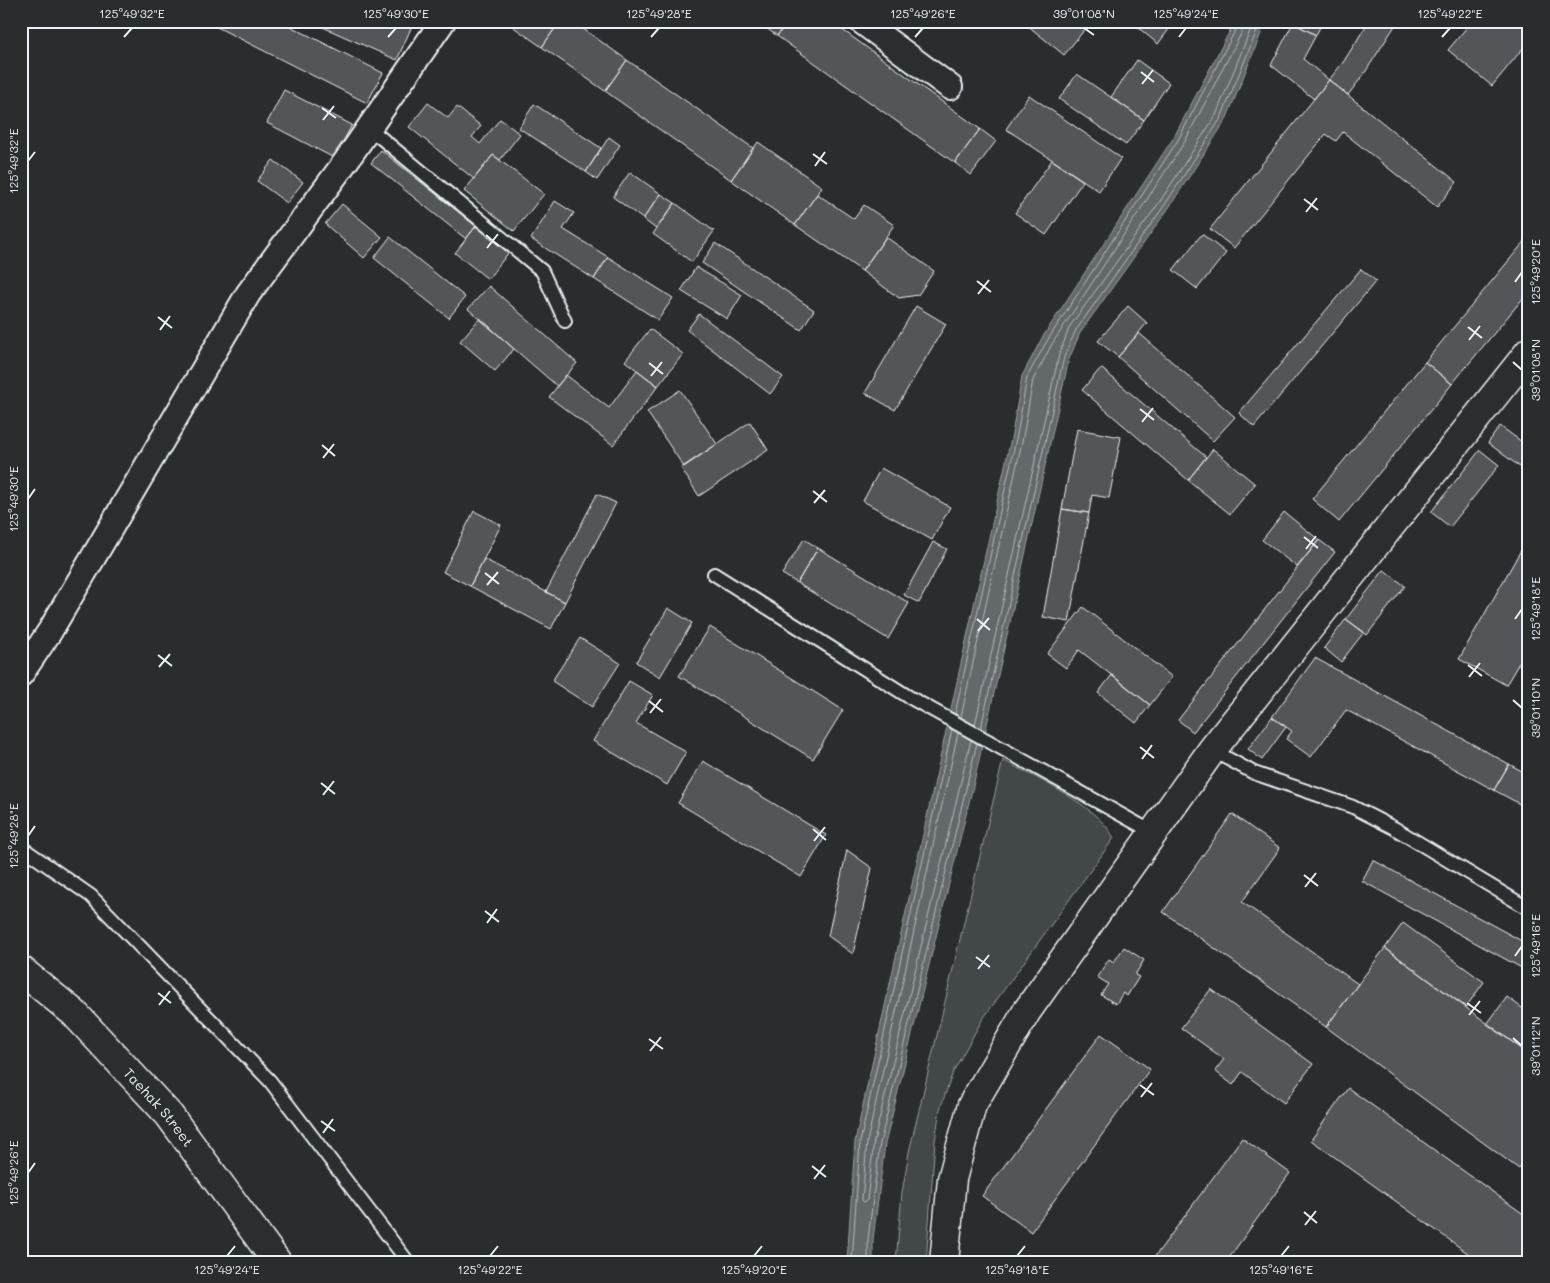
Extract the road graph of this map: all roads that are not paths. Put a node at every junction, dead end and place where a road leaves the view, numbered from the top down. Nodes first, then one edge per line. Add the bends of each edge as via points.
1 (443, 21) edge
2 (861, 21) edge
3 (950, 87) dead end
4 (369, 128) junction
5 (565, 321) dead end
6 (1529, 352) edge
7 (714, 574) dead end
8 (21, 674) edge
9 (1212, 750) junction
10 (1154, 833) junction
11 (21, 847) edge
12 (1529, 909) edge
13 (21, 970) edge
14 (277, 1262) edge
15 (408, 1262) edge
16 (944, 1262) edge

1 - 4 street
2 - 3 street
4 - 5 lane via 542,271
4 - 8 street via 248,294
6 - 9 street
7 - 10 lane via 909,697
9 - 10 street
9 - 12 lane via 1254,773 1352,807 1394,828
10 - 16 street via 1027,1011 972,1105 952,1179
11 - 15 lane via 91,896 270,1081
13 - 14 street, Taehak Street via 74,1013 169,1115

